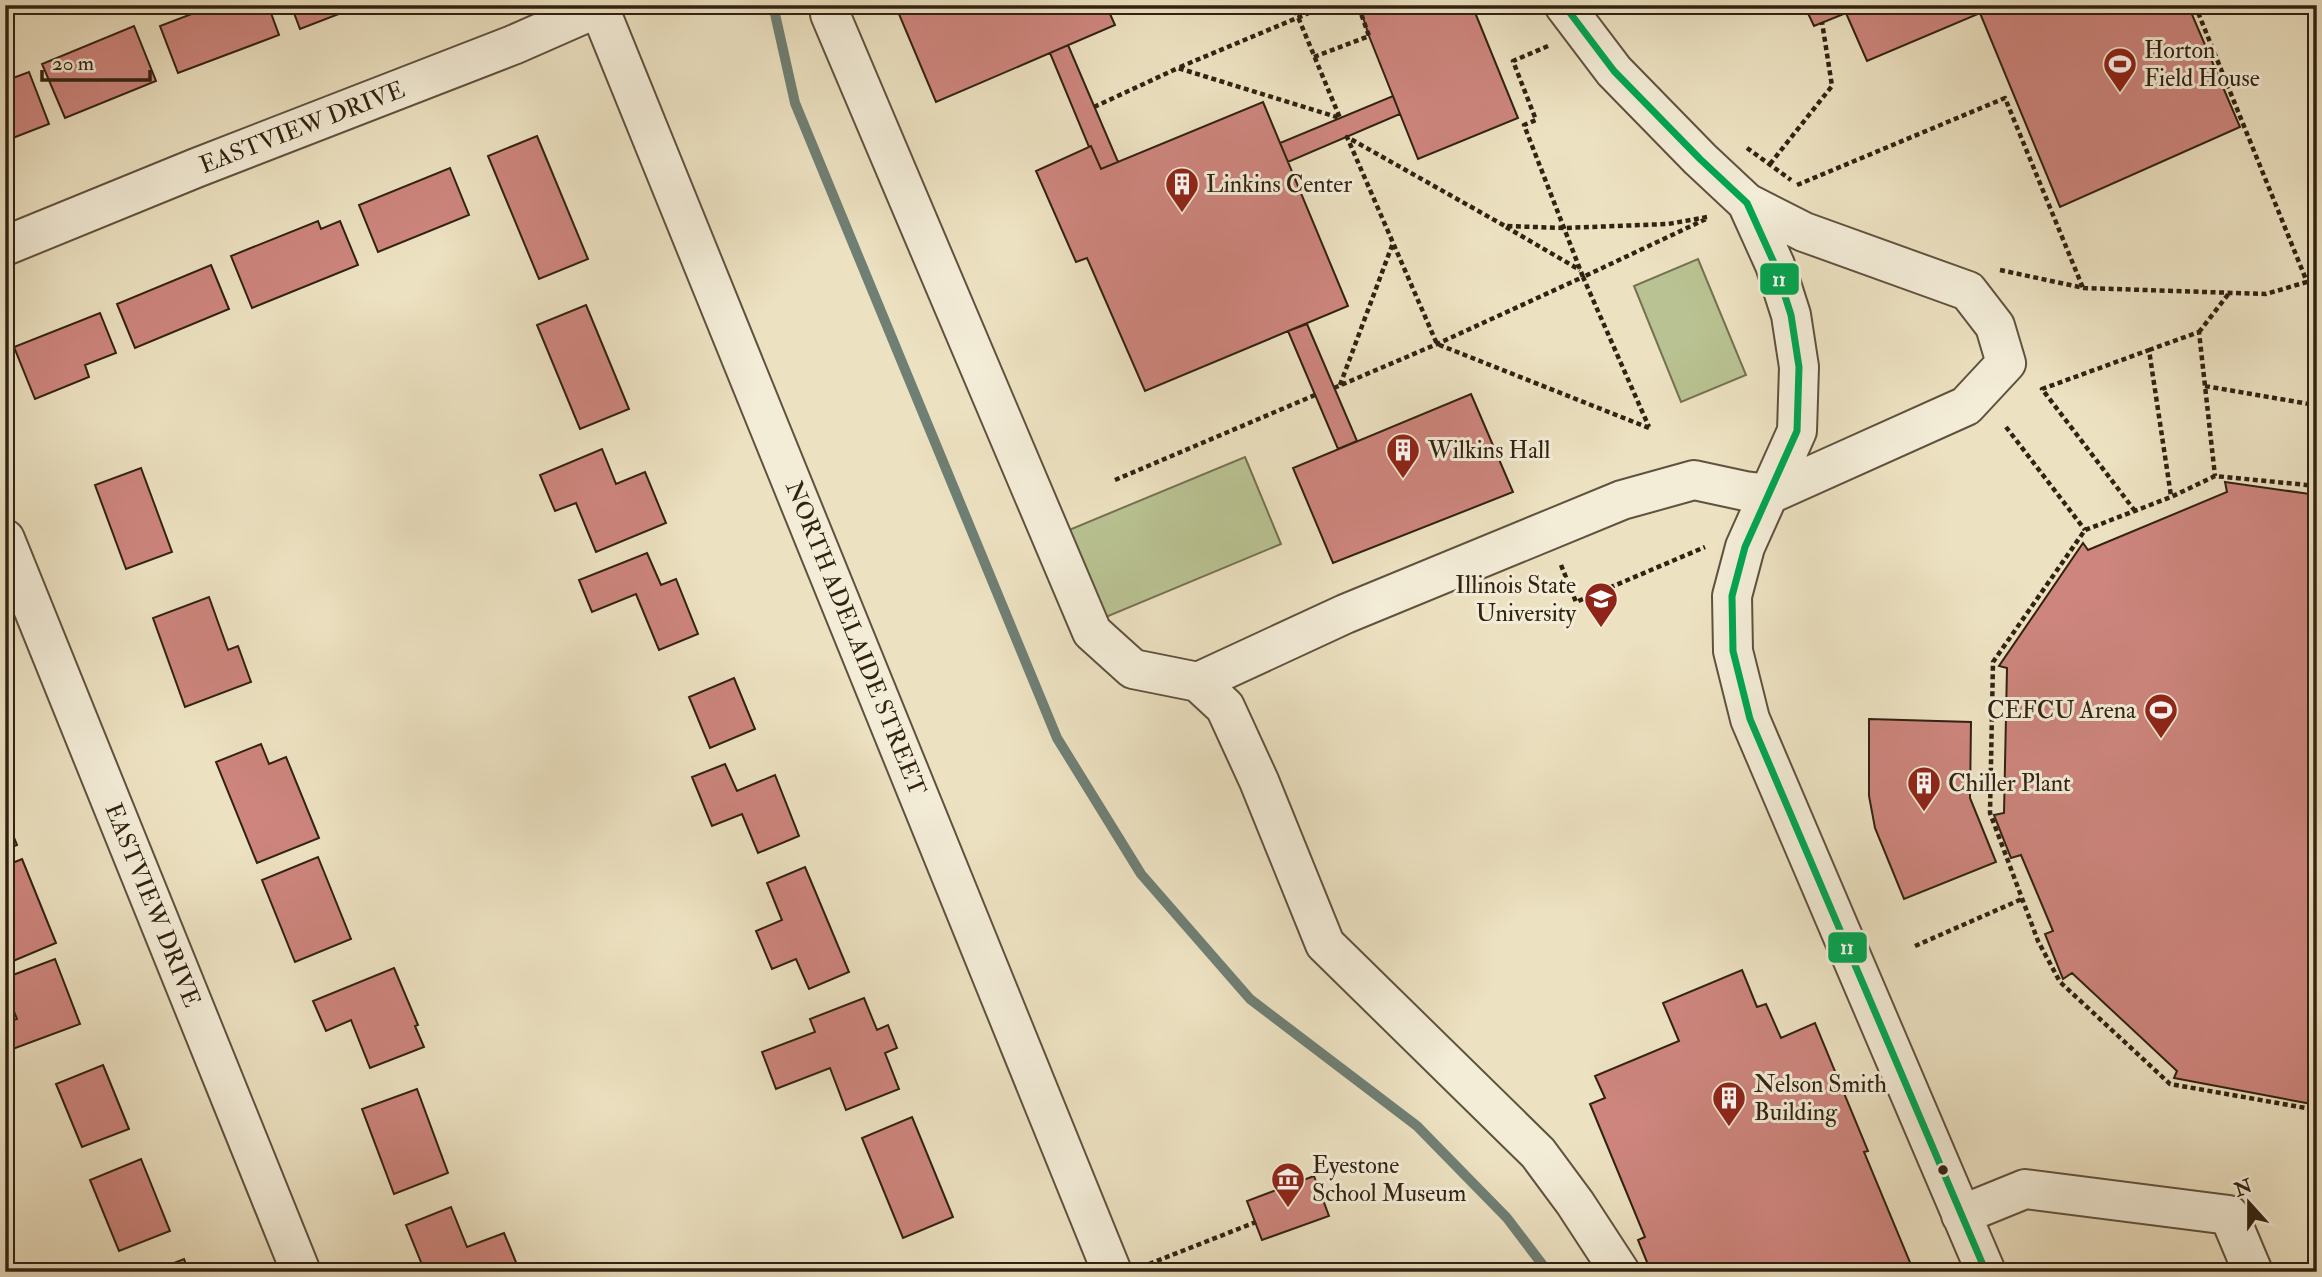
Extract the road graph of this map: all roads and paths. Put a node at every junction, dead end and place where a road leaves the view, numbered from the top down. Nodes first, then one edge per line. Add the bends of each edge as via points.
1 (829, 5) edge
2 (1293, 5) edge
3 (1328, 5) edge
4 (1358, 5) edge
5 (1564, 5) edge
6 (2195, 5) edge
7 (600, 6) edge
8 (1299, 18) junction
9 (1822, 22) dead end
10 (1550, 45) dead end
11 (1314, 57) junction
12 (1178, 68) junction
13 (1094, 107) dead end
14 (1745, 146) dead end
15 (1769, 164) junction
16 (1797, 185) junction
17 (1805, 191) dead end
18 (1747, 204) junction
19 (1505, 226) junction
20 (1564, 228) junction
21 (1393, 243) junction
22 (5, 246) edge
23 (1996, 269) dead end
24 (1580, 271) junction
25 (1583, 277) junction
26 (2317, 279) edge
27 (2306, 282) junction
28 (2084, 288) junction
29 (2231, 291) junction
30 (2199, 332) junction
31 (1437, 344) junction
32 (2149, 350) junction
33 (2205, 386) junction
34 (1315, 396) dead end
35 (2315, 405) dead end
36 (2006, 428) dead end
37 (2215, 477) junction
38 (1115, 480) dead end
39 (2317, 486) edge
40 (1770, 494) junction
41 (2171, 497) junction
42 (2135, 511) junction
43 (2085, 530) junction
44 (5, 539) edge
45 (1707, 547) dead end
46 (1558, 559) dead end
47 (1198, 682) junction
48 (2022, 899) junction
49 (1915, 946) dead end
50 (2317, 1110) edge
51 (1961, 1214) junction
52 (1256, 1222) dead end
53 (1127, 1269) edge
54 (301, 1272) edge
55 (1620, 1272) edge
56 (1986, 1272) edge
57 (2253, 1272) edge

1 - 47 street via 1092,632 1133,668
2 - 8 path
3 - 8 path
4 - 11 path via 1369,36
5 - 18 street via 1614,71
6 - 27 path
7 - 22 street, EASTVIEW DRIVE via 513,46
7 - 53 street, NORTH ADELAIDE STREET
8 - 11 path
8 - 12 path
9 - 15 path via 1832,86
10 - 20 path via 1513,61 1536,120 1524,125
11 - 12 path via 1340,118
12 - 13 path
14 - 15 path
15 - 16 path
16 - 17 path
16 - 28 path via 2005,98
18 - 40 street via 1791,314 1799,368 1797,431
18 - 40 street via 1804,232 1968,291 1995,326 2006,363 1966,406
19 - 20 path
19 - 21 path via 1347,137
19 - 24 path
20 - 24 path
20 - 25 path via 1668,224 1713,216
21 - 31 path
21 - 31 path via 1337,387
23 - 28 path
24 - 25 path
25 - 31 path
25 - 31 path via 1649,428
26 - 27 path
27 - 29 path via 2266,294
28 - 29 path
29 - 30 path
30 - 32 path
30 - 33 path
32 - 41 path
32 - 42 path via 2042,388
33 - 35 path
33 - 37 path
34 - 38 path
36 - 43 path
37 - 39 path
37 - 41 path
40 - 47 street via 1694,480 1622,500 1345,614
40 - 51 street via 1745,547 1732,596 1733,651 1747,706
41 - 42 path
42 - 43 path
43 - 48 path via 1993,662 1990,813
44 - 54 street, EASTVIEW DRIVE
45 - 46 path via 1576,602
47 - 55 street via 1225,706 1325,944 1538,1153
48 - 49 path
48 - 50 path via 2060,982 2170,1084
51 - 56 street
51 - 57 street via 2025,1189 2229,1215
52 - 53 path

